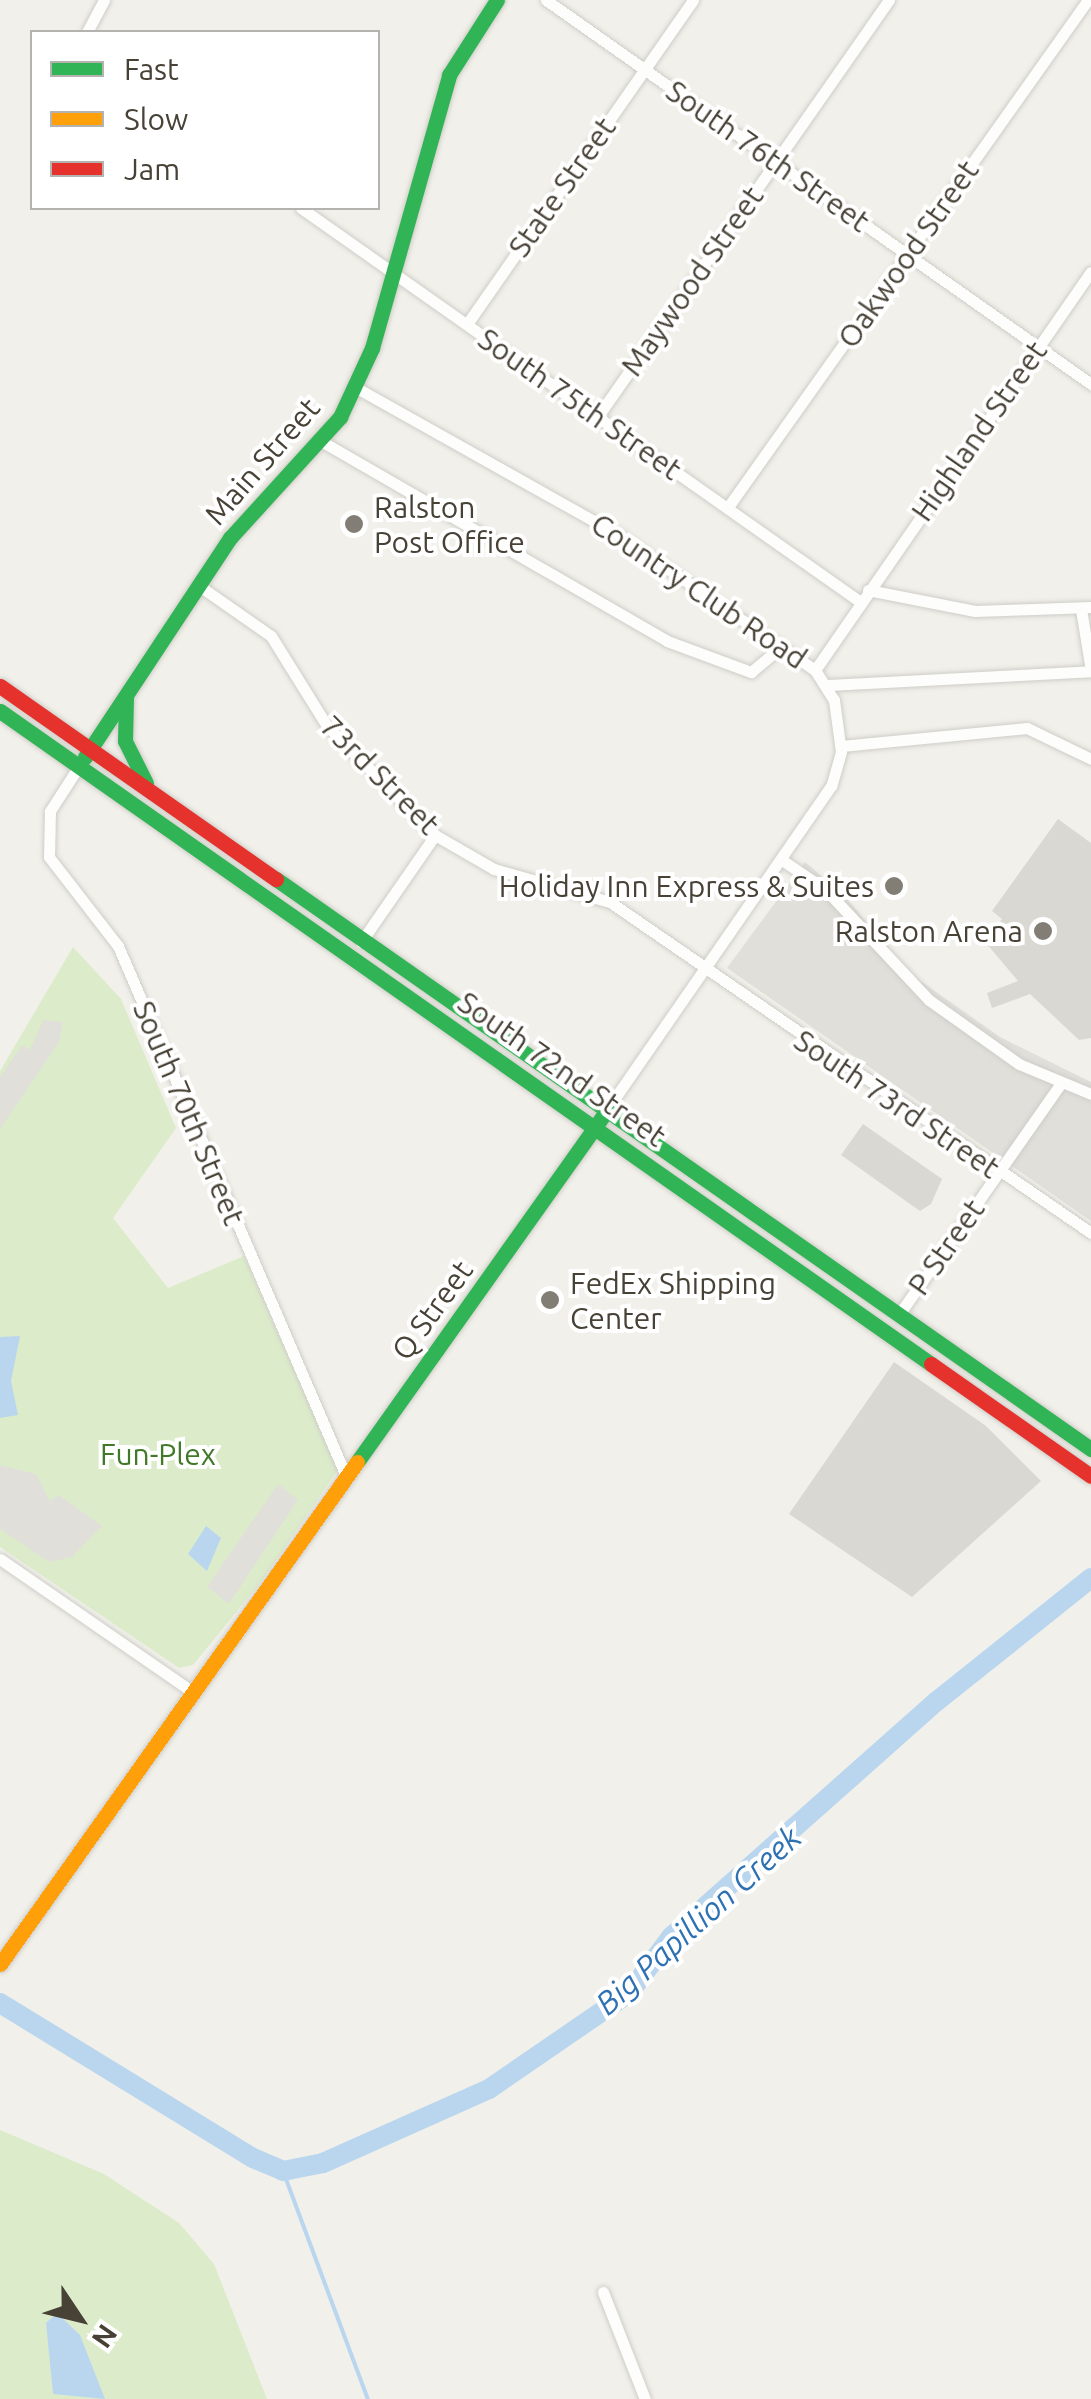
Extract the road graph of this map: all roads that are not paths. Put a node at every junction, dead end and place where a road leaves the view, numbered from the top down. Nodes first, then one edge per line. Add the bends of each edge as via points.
1 (104, 0) edge
2 (497, 0) edge
3 (546, 0) edge
4 (693, 0) edge
5 (889, 0) edge
6 (1088, 2) edge
7 (87, 30) edge
8 (645, 69) junction
9 (776, 162) junction
10 (303, 210) edge
11 (908, 254) junction
12 (392, 272) junction
13 (1091, 272) edge
14 (466, 324) junction
15 (1038, 346) junction
16 (1091, 384) edge
17 (355, 387) junction
18 (598, 416) junction
19 (322, 441) junction
20 (728, 506) junction
21 (198, 585) junction
22 (868, 590) junction
23 (859, 602) junction
24 (1086, 608) edge
25 (782, 647) junction
26 (815, 670) junction
27 (1091, 671) edge
28 (828, 685) junction
29 (0, 686) edge
30 (126, 698) junction
31 (0, 711) edge
32 (841, 746) junction
33 (91, 747) junction
34 (1091, 760) edge
35 (79, 766) junction
36 (149, 788) junction
37 (435, 835) junction
38 (782, 860) junction
39 (364, 938) junction
40 (351, 956) junction
41 (706, 970) junction
42 (1061, 1083) junction
43 (1091, 1094) edge
44 (609, 1107) junction
45 (596, 1126) junction
46 (999, 1174) junction
47 (1091, 1233) edge
48 (804, 1272) junction
49 (900, 1312) junction
50 (1091, 1449) edge
51 (346, 1476) junction
52 (1091, 1476) edge
53 (0, 1558) edge
54 (191, 1692) junction
55 (0, 1964) edge
56 (603, 2292) dead end
57 (645, 2399) edge

1 - 7 street
2 - 12 main road, Main Street via 449,75
3 - 8 street, South 76th Street
4 - 8 street, State Street
5 - 9 street, Maywood Street
6 - 11 street, Oakwood Street
8 - 9 street, South 76th Street
8 - 14 street, State Street
9 - 11 street, South 76th Street
9 - 18 street, Maywood Street
10 - 12 street, South 75th Street
11 - 15 street, South 76th Street
11 - 20 street, Oakwood Street
12 - 14 street, South 75th Street
12 - 17 main road, Main Street
13 - 15 street, Highland Street
14 - 18 street, South 75th Street
15 - 16 street, South 76th Street
15 - 22 street, Highland Street
17 - 19 main road, Main Street
17 - 25 street, Country Club Road via 619,535
18 - 20 street, South 75th Street
19 - 21 main road, Main Street via 244,520
19 - 25 street via 667,640 751,672
20 - 23 street, South 75th Street
21 - 30 main road, Main Street
21 - 37 street, 73rd Street via 271,636 327,726
22 - 23 street, Country Club Road
22 - 24 street via 974,611
23 - 26 street, Country Club Road
24 - 27 street
25 - 26 street, Country Club Road
26 - 28 street, Q Street
27 - 28 street
28 - 32 street, Q Street
29 - 33 main road, South 72nd Street
30 - 33 main road, Main Street
30 - 36 main road via 126,741
31 - 35 main road, South 72nd Street
32 - 34 street via 1027,728
32 - 38 street, Q Street via 831,786
33 - 35 main road, Main Street
33 - 36 main road, South 72nd Street
35 - 40 main road, South 72nd Street
35 - 51 street, South 70th Street via 50,811 49,857 118,946
36 - 39 main road, South 72nd Street
37 - 39 street
37 - 41 street, 73rd Street via 494,869 588,891
38 - 41 street, Q Street
38 - 42 street via 826,890 929,1000 1019,1064
39 - 40 street
39 - 44 main road, South 72nd Street
40 - 45 main road, South 72nd Street
41 - 44 street, Q Street
41 - 46 street, South 73rd Street
42 - 43 street
42 - 46 street, P Street
44 - 45 main road, Q Street
44 - 49 main road, South 72nd Street
45 - 48 main road, South 72nd Street
45 - 51 main road, Q Street
46 - 47 street, South 73rd Street
46 - 49 street, P Street
48 - 49 main road via 829,1276 885,1313
48 - 52 main road, South 72nd Street
49 - 50 main road, South 72nd Street
51 - 54 main road, Q Street
53 - 54 street
54 - 55 main road, Q Street
56 - 57 street

